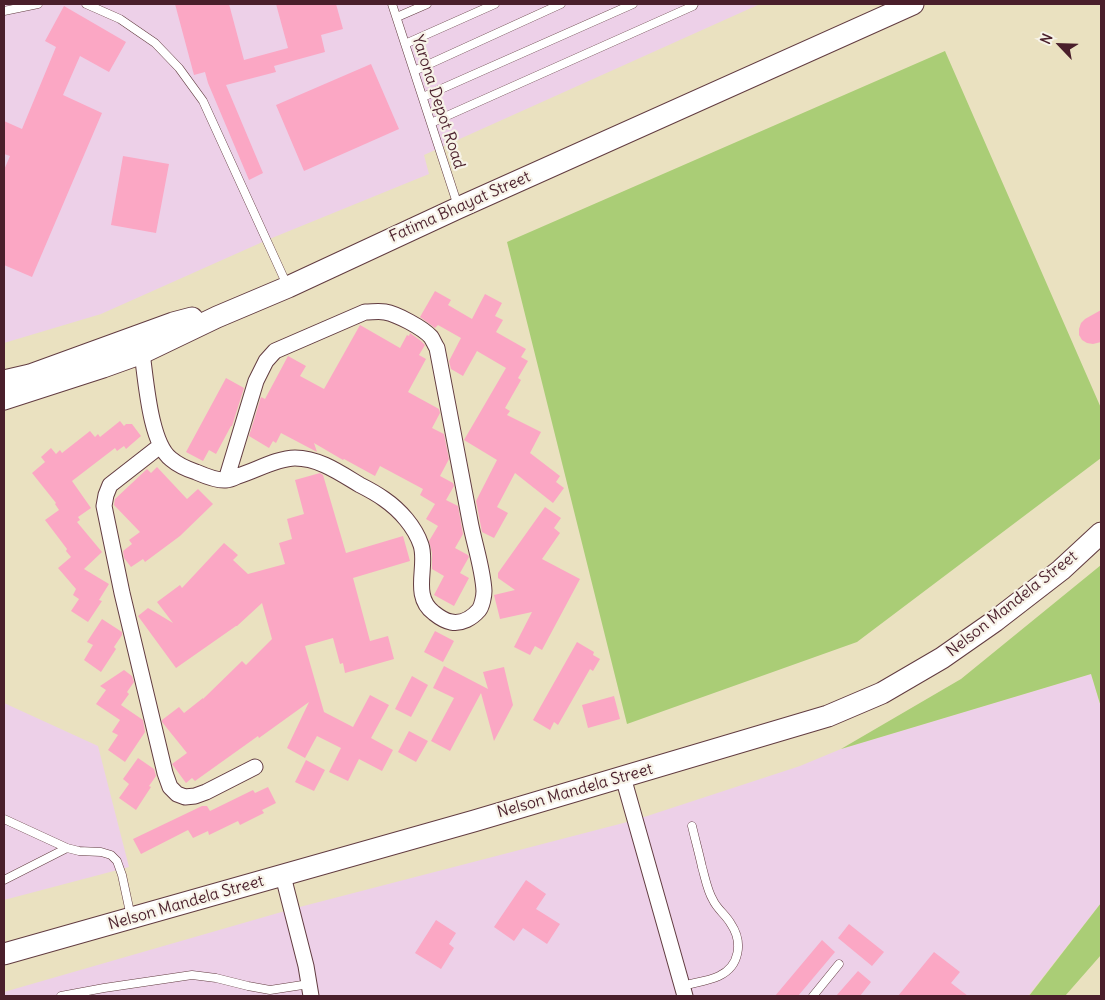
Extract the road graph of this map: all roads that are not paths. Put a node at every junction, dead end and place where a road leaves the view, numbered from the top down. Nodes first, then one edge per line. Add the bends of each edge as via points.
1 (38, 4) edge
2 (86, 4) edge
3 (392, 4) edge
4 (427, 4) edge
5 (495, 4) edge
6 (561, 4) edge
7 (633, 4) edge
8 (694, 4) edge
9 (913, 4) edge
10 (4, 11) edge
11 (396, 17) junction
12 (405, 44) junction
13 (414, 71) junction
14 (423, 97) junction
15 (431, 123) junction
16 (458, 208) junction
17 (288, 287) junction
18 (217, 316) junction
19 (142, 354) junction
20 (4, 381) edge
21 (4, 399) edge
22 (160, 446) junction
23 (226, 480) junction
24 (1101, 533) edge
25 (255, 767) dead end
26 (623, 777) junction
27 (4, 819) edge
28 (692, 826) dead end
29 (67, 848) junction
30 (283, 876) junction
31 (4, 880) edge
32 (131, 919) junction
33 (4, 954) edge
34 (839, 964) dead end
35 (310, 990) edge
36 (683, 991) edge
37 (61, 996) edge
38 (813, 996) edge

1 - 10 lane
2 - 17 lane via 120,19 155,43 179,68 203,101
3 - 11 lane, Yarona Depot Road
4 - 11 lane
5 - 12 lane
6 - 13 lane
7 - 14 lane
8 - 15 lane
9 - 16 main road, Fatima Bhayat Street
11 - 12 lane, Yarona Depot Road
12 - 13 lane, Yarona Depot Road
13 - 14 lane, Yarona Depot Road
14 - 15 lane, Yarona Depot Road
15 - 16 lane, Yarona Depot Road
16 - 17 main road, Fatima Bhayat Street
17 - 18 main road, Fatima Bhayat Street
18 - 19 main road, Fatima Bhayat Street
18 - 20 main road via 173,322 30,375
19 - 21 main road, Fatima Bhayat Street
19 - 22 street
22 - 23 street via 169,459 183,467
22 - 25 street via 110,485 104,506 165,773 170,787 185,797 200,794
23 - 23 street via 292,458 306,459 336,470 385,500 408,522 422,547 422,595 428,609 449,622 469,619 480,609 483,580 437,348 431,337 403,319 387,312 365,312 275,351 266,360 256,381
24 - 26 main road, Nelson Mandela Street via 1061,570 995,621 942,658 882,692 828,716
26 - 30 main road, Nelson Mandela Street
26 - 36 street
27 - 29 lane
28 - 36 lane via 712,900 731,923 738,936 739,949 735,961 719,976
29 - 31 lane
29 - 32 lane via 101,852 117,861
30 - 32 main road, Nelson Mandela Street
30 - 35 street
32 - 33 main road, Nelson Mandela Street
34 - 38 lane
35 - 37 lane via 270,990 192,975

